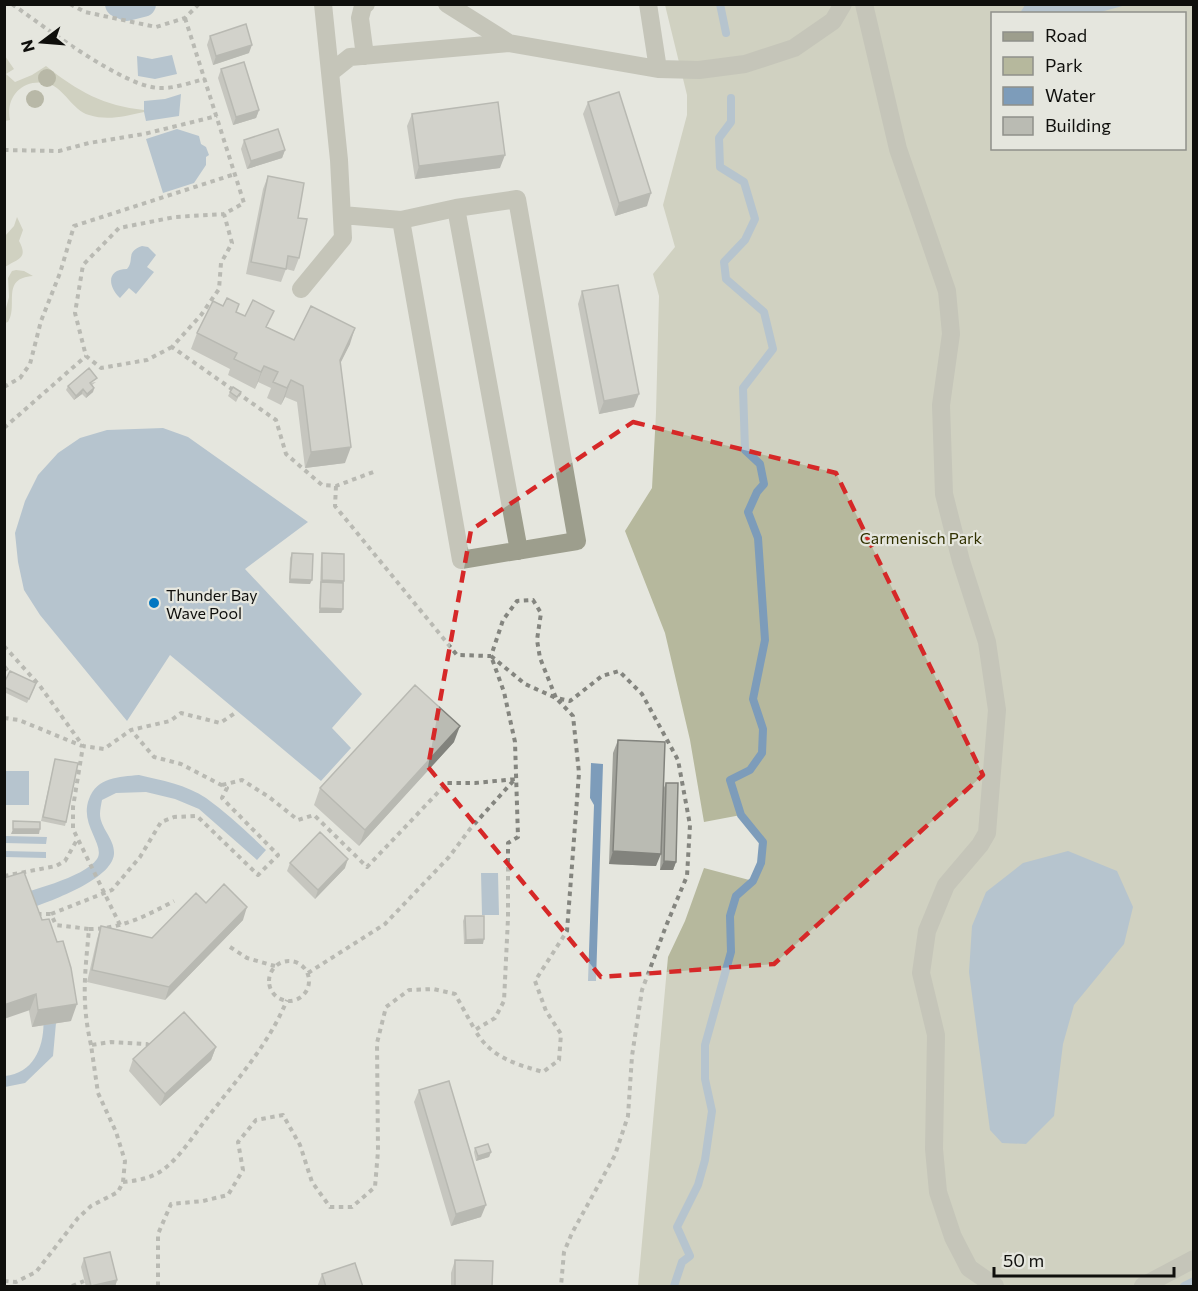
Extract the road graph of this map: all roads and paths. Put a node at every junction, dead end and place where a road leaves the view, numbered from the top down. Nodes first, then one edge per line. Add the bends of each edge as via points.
1 (12, 4) edge
2 (70, 4) edge
3 (199, 4) edge
4 (323, 4) edge
5 (366, 4) edge
6 (447, 4) edge
7 (648, 4) edge
8 (843, 4) edge
9 (864, 4) edge
10 (185, 18) junction
11 (509, 43) junction
12 (365, 56) junction
13 (658, 69) junction
14 (330, 73) junction
15 (205, 79) junction
16 (217, 116) junction
17 (4, 150) edge
18 (235, 174) junction
19 (456, 208) junction
20 (224, 214) junction
21 (342, 215) junction
22 (401, 220) junction
23 (301, 289) dead end
24 (172, 347) junction
25 (86, 356) junction
26 (4, 387) edge
27 (4, 428) edge
28 (375, 471) dead end
29 (336, 486) junction
30 (519, 551) junction
31 (4, 646) edge
32 (491, 656) junction
33 (556, 698) junction
34 (235, 713) dead end
35 (4, 718) edge
36 (131, 730) junction
37 (83, 746) junction
38 (516, 778) junction
39 (221, 785) junction
40 (78, 838) junction
41 (4, 876) edge
42 (104, 894) junction
43 (174, 901) dead end
44 (32, 912) edge
45 (51, 914) junction
46 (120, 925) junction
47 (89, 929) junction
48 (230, 947) dead end
49 (275, 966) junction
50 (308, 973) junction
51 (287, 1000) junction
52 (475, 1030) junction
53 (91, 1046) junction
54 (152, 1048) edge
55 (123, 1182) junction
56 (1194, 1258) edge
57 (4, 1281) edge
58 (84, 1281) edge
59 (72, 1287) edge
60 (158, 1287) edge
61 (561, 1287) edge
62 (995, 1287) edge
63 (1143, 1287) edge

1 - 15 path via 138,84 160,88
2 - 10 path via 85,12 156,27
3 - 10 path
4 - 14 lane
5 - 12 lane via 360,18
6 - 11 lane
7 - 13 lane
8 - 13 lane via 833,21 794,48 746,64 699,70
9 - 62 lane via 898,149 947,291 951,334 941,405 944,494 987,642 997,710 987,833 946,885 927,931 921,973 936,1035 934,1149 938,1192 953,1237 969,1268
10 - 15 path
11 - 12 lane
11 - 13 lane
12 - 14 lane via 350,57
14 - 21 lane
15 - 16 path
16 - 17 path via 60,151
16 - 18 path
18 - 20 path via 244,203
18 - 26 path via 74,226 30,364 20,378
19 - 22 lane
19 - 30 lane
19 - 30 lane via 517,199 577,541
20 - 24 path via 232,243 221,263 219,289
20 - 25 path via 175,217 118,228 83,265 75,313
21 - 22 lane
21 - 23 lane via 343,238
22 - 30 lane via 461,560
24 - 25 path via 147,360 101,368
24 - 29 path via 276,420 286,454 322,485
25 - 27 path
28 - 29 path
29 - 32 path via 335,506 457,655
31 - 37 path via 40,686
32 - 33 path via 525,684
32 - 33 path via 502,620 517,601 533,600 541,613 537,640 540,658
32 - 38 path via 515,742
33 - 52 path via 573,716 578,761 573,857 567,931 535,981 546,1011 561,1034 559,1060 543,1072 512,1063 482,1043
33 - 61 path via 570,701 602,676 619,671 642,694 678,760 690,825 687,876 642,990 628,1116 615,1155 564,1252
34 - 36 path via 220,723 181,713 170,721
35 - 37 path via 19,720
36 - 37 path via 104,749
36 - 39 path via 154,757 181,764
37 - 40 path via 73,807 73,829
38 - 39 path via 447,783 367,867 314,815 298,820 242,780
38 - 50 path via 443,864 385,924
38 - 52 path via 518,837 508,843 504,1001 495,1018
39 - 42 path via 227,788 222,798 278,855 258,875 197,816 174,817 161,822 140,856 112,890
40 - 41 path via 64,861 56,866
40 - 42 path
42 - 45 path
42 - 46 path
43 - 46 path via 141,919
44 - 45 path
45 - 47 path via 56,926
46 - 47 path
47 - 53 path via 83,988
48 - 49 path via 246,958
49 - 50 path via 293,961
49 - 51 path via 270,984 276,995
50 - 51 path via 305,993
51 - 55 path via 260,1050 178,1154 159,1172
52 - 60 path via 454,994 433,989 409,990 386,1008 377,1043 375,1187 352,1207 330,1207 312,1182 300,1145 283,1115 256,1120 238,1142 243,1170 228,1195 171,1204 158,1234
53 - 54 path via 111,1042 147,1044
53 - 55 path via 98,1093 124,1161
55 - 57 path via 118,1192 78,1218 36,1272 16,1282
56 - 63 lane
58 - 59 path

